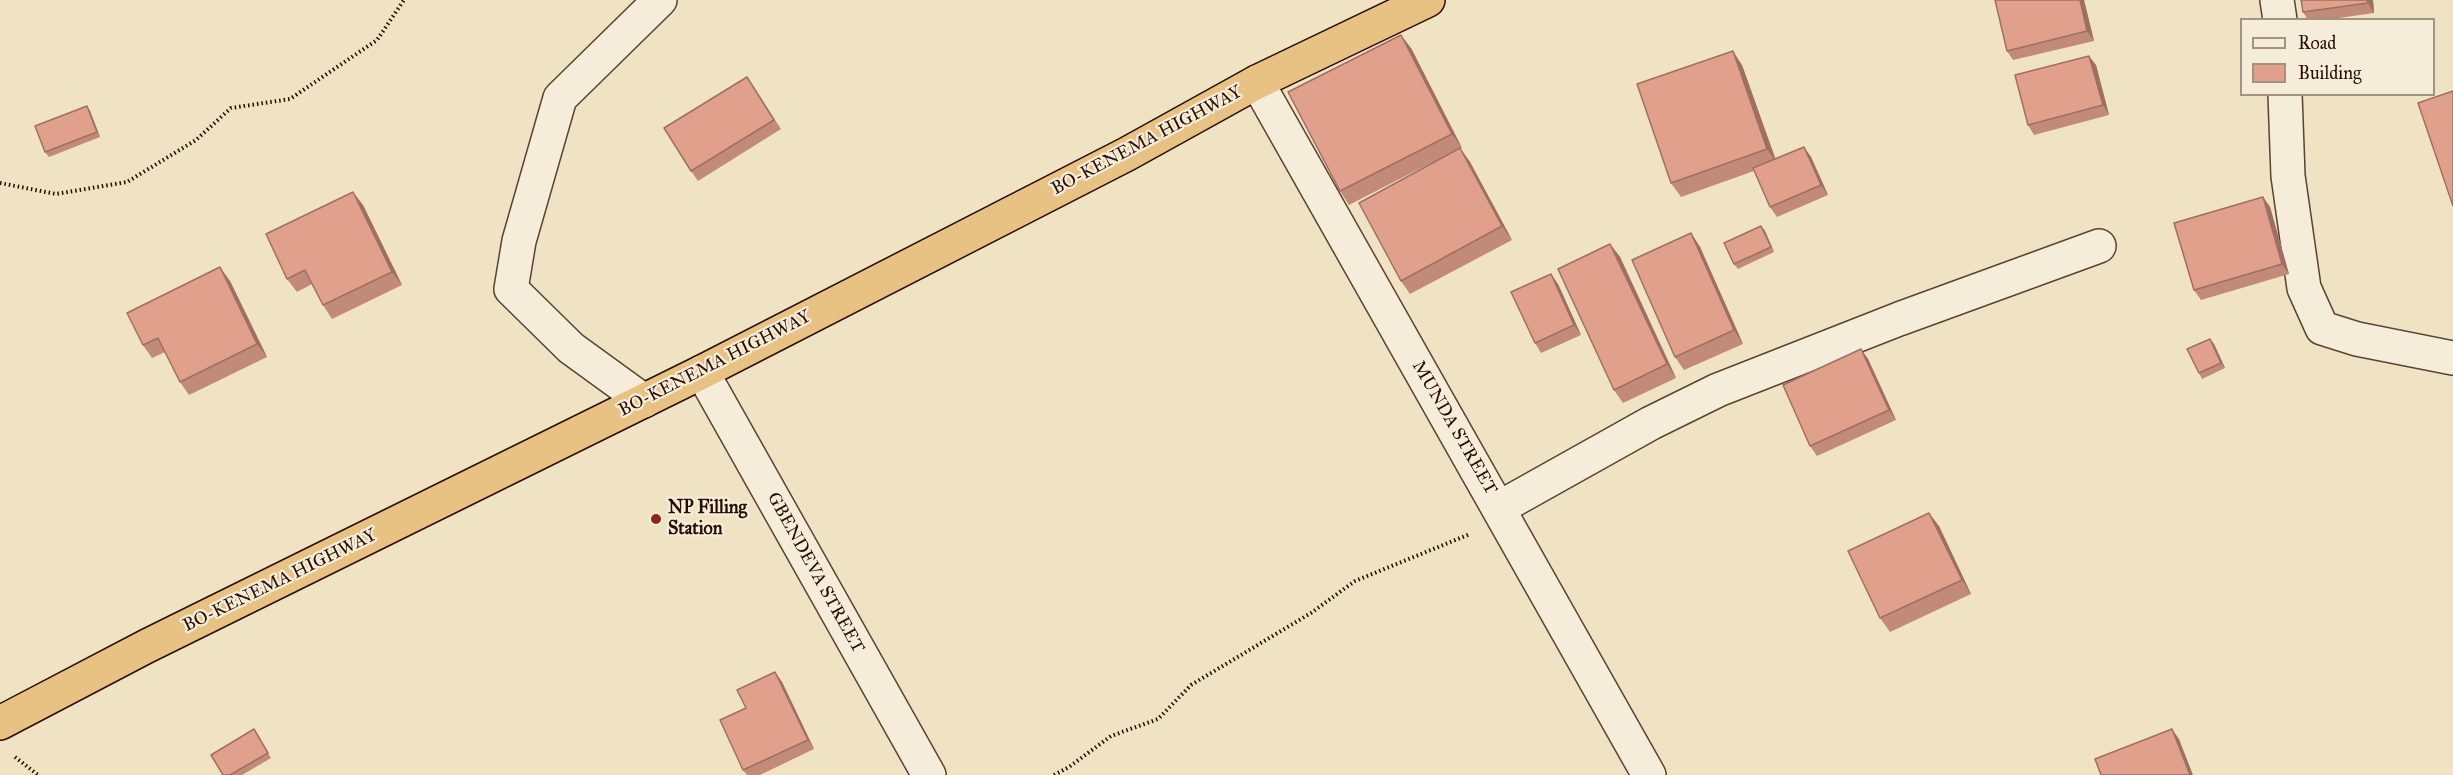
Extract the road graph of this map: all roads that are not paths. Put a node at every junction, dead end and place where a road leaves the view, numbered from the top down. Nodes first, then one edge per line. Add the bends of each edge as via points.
1 (1428, 0) edge
2 (2277, 0) edge
3 (655, 2) edge
4 (2280, 18) edge
5 (1257, 82) junction
6 (2285, 96) edge
7 (2099, 246) dead end
8 (2453, 358) edge
9 (702, 372) junction
10 (644, 401) junction
11 (1503, 514) junction
12 (4, 737) edge
13 (929, 775) edge
14 (1649, 775) edge

1 - 5 highway, BO-KENEMA HIGHWAY
2 - 4 street
3 - 10 street via 560,98 519,241 511,289 571,348
5 - 9 highway, BO-KENEMA HIGHWAY via 1127,154
5 - 11 street, MUNDA STREET
6 - 8 street via 2288,176 2304,288 2322,328 2356,339
7 - 11 street via 1718,390 1651,423
9 - 10 highway, BO-KENEMA HIGHWAY
9 - 13 street, GBENDEVA STREET
10 - 12 highway, BO-KENEMA HIGHWAY via 147,646
11 - 14 street, MUNDA STREET

